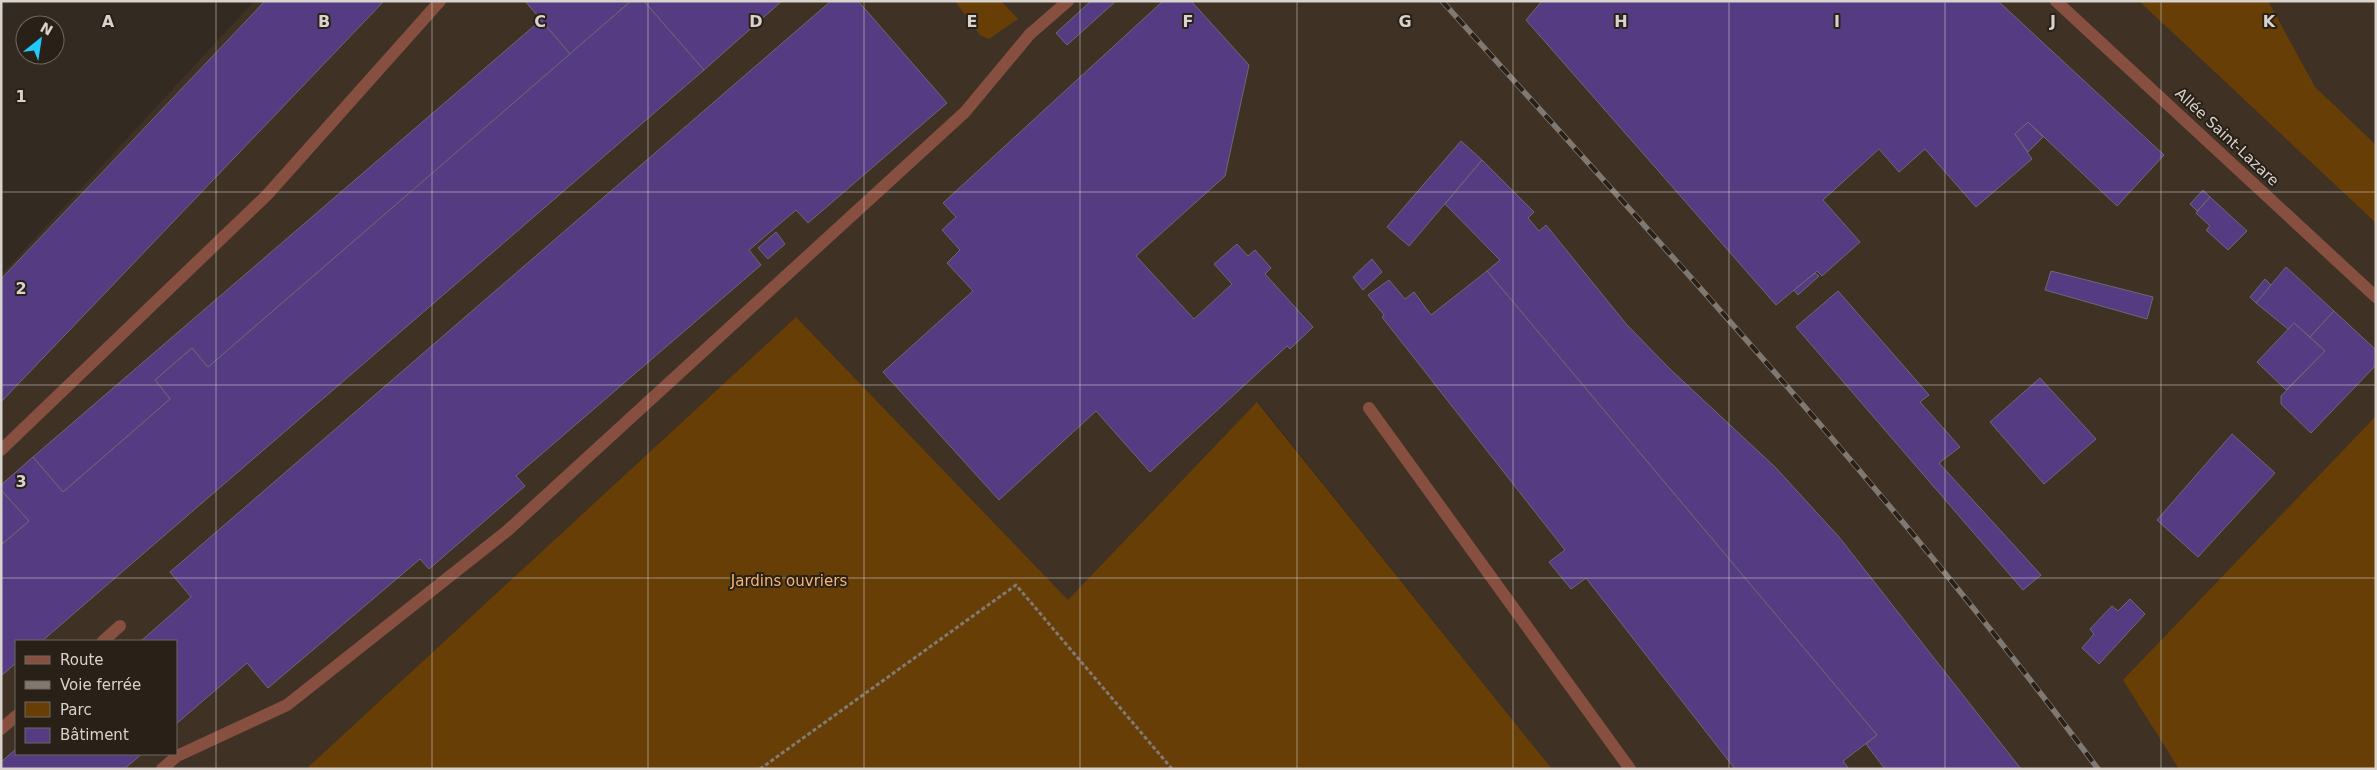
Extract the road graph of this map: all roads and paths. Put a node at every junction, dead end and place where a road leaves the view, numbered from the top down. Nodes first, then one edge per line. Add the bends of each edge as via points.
1 (440, 1) edge
2 (1068, 1) edge
3 (2056, 1) edge
4 (2376, 297) edge
5 (1369, 408) dead end
6 (1, 450) edge
7 (120, 626) dead end
8 (104, 640) edge
9 (15, 717) edge
10 (1, 729) edge
11 (162, 769) edge
12 (760, 769) edge
13 (1172, 769) edge
14 (1630, 769) edge

1 - 6 street via 267,195
2 - 11 street via 1030,34 965,112 507,531 287,705 177,756
3 - 4 street, Allée Saint-Lazare
5 - 14 street
7 - 8 street
9 - 10 street
12 - 13 path via 1016,585

